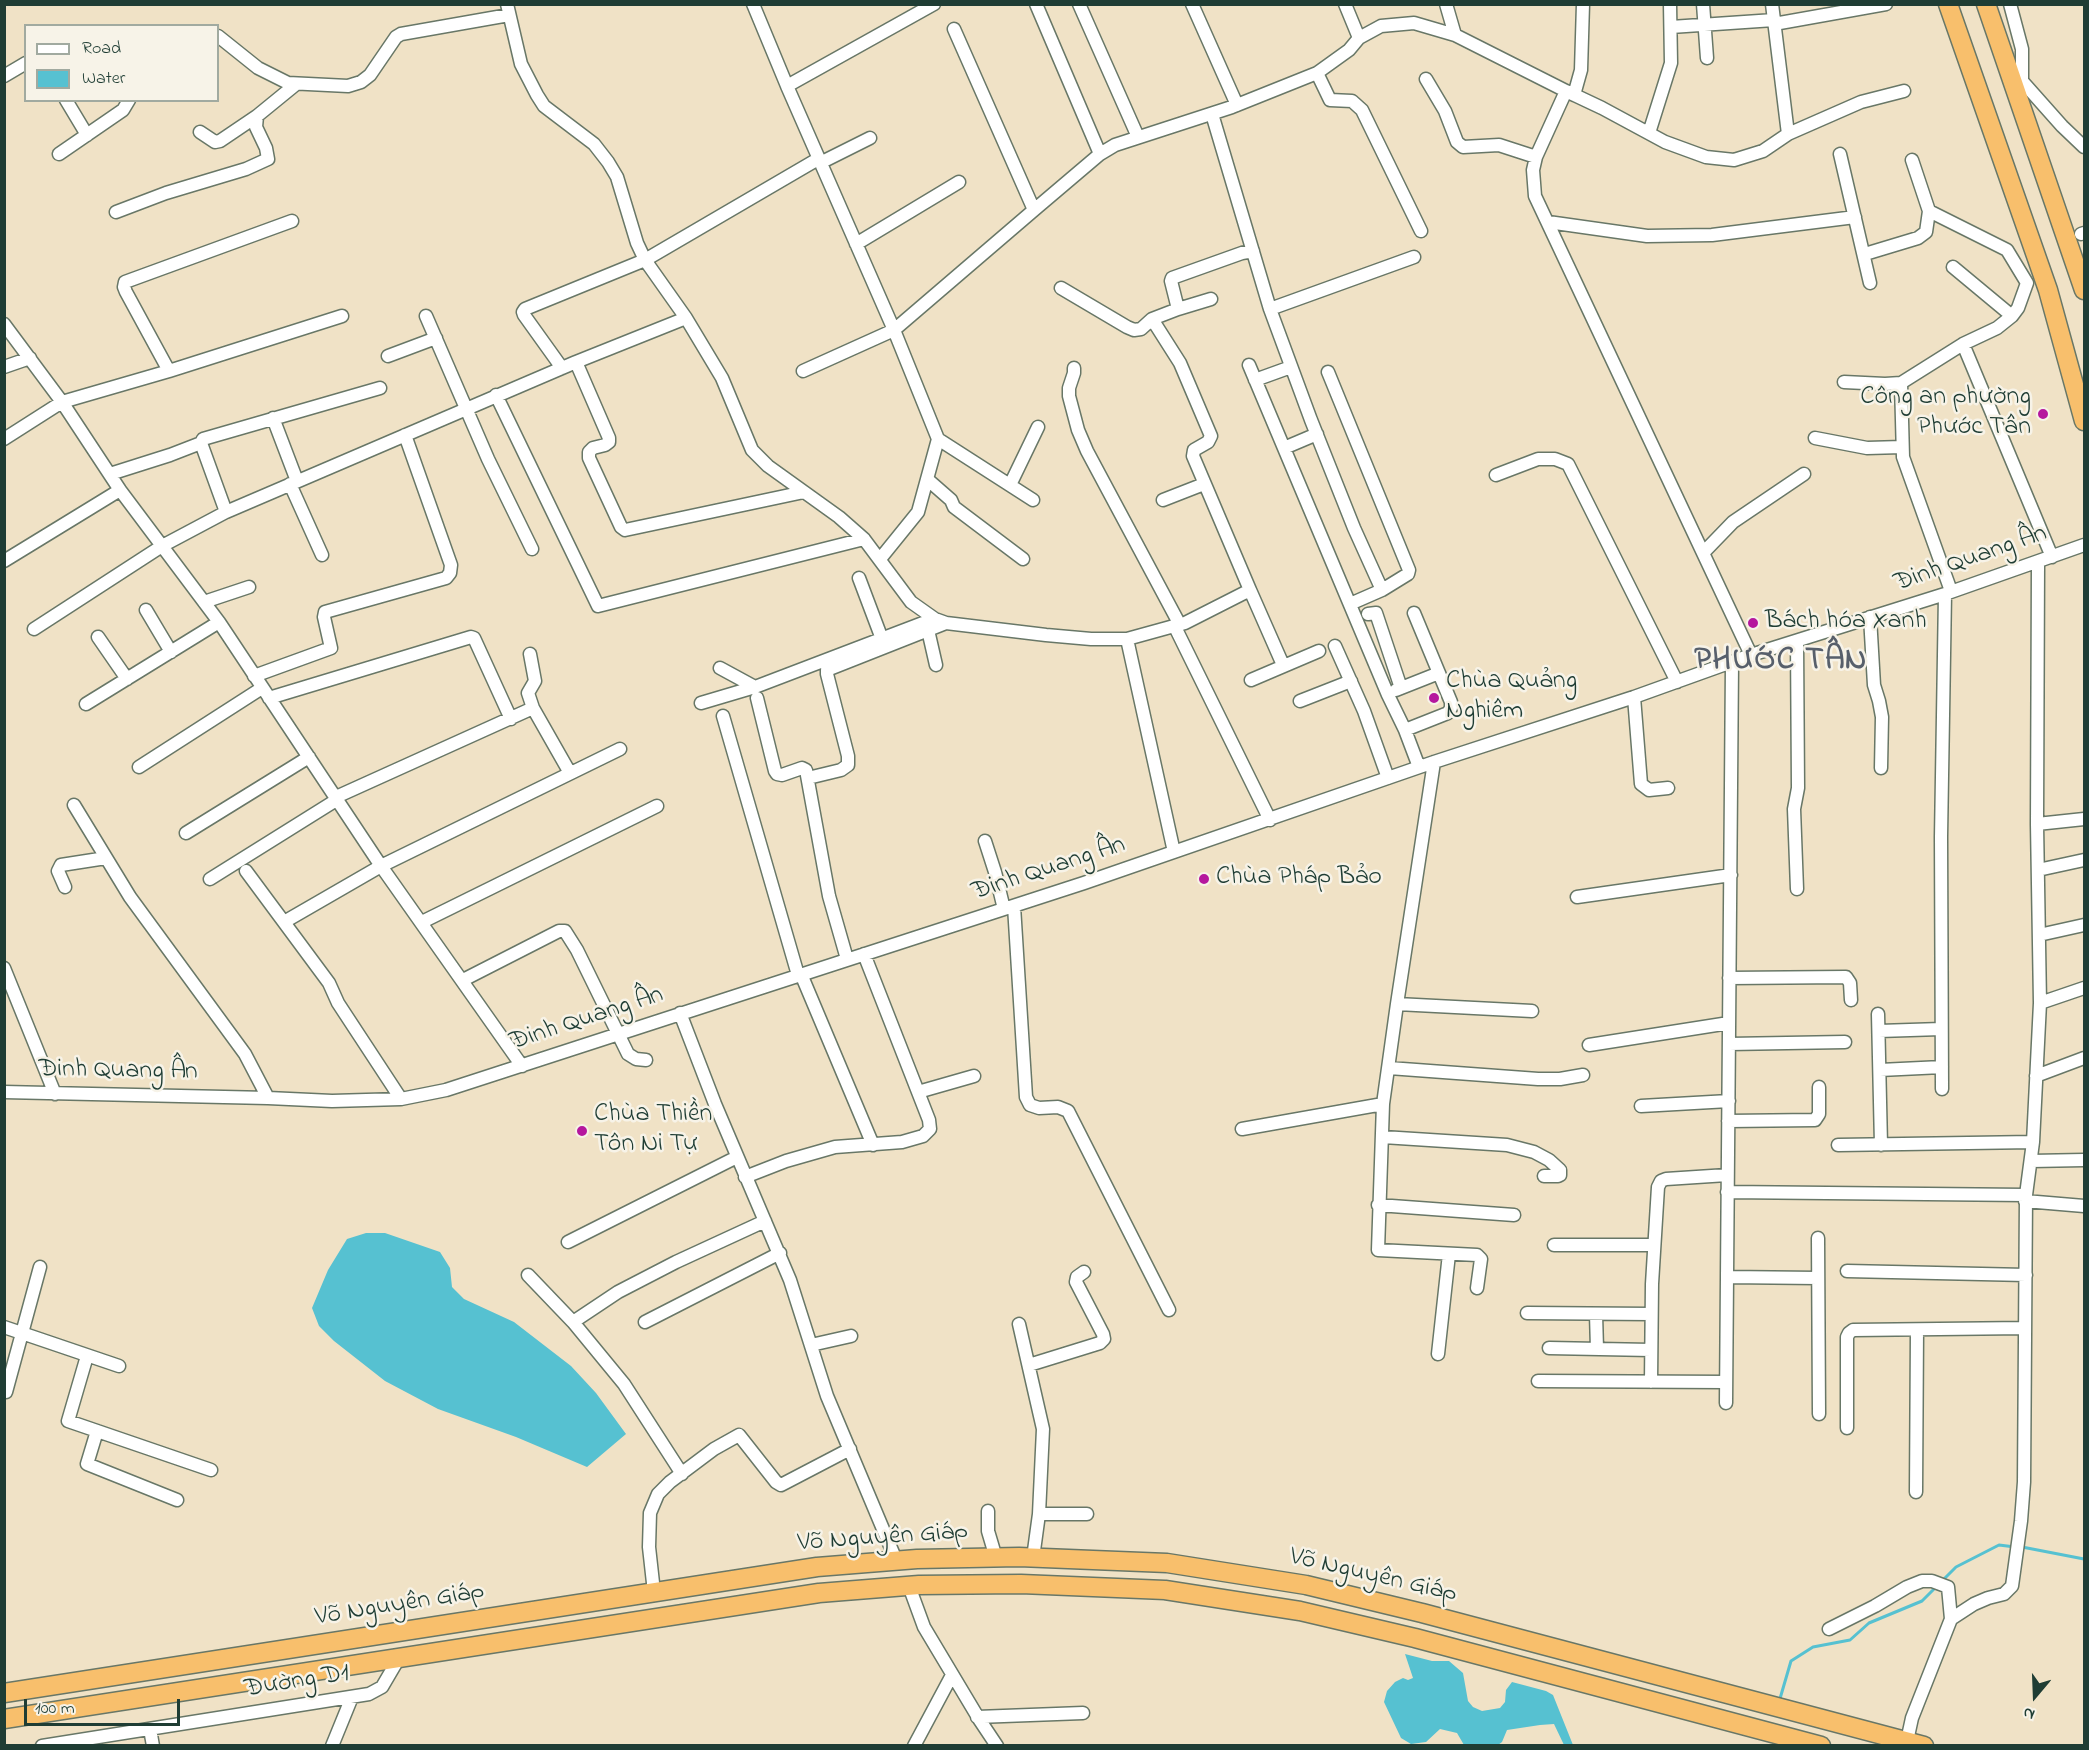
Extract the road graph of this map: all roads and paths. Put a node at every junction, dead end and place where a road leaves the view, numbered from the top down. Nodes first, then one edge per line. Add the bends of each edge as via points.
1 (753, 4) edge
2 (934, 4) edge
3 (1036, 4) edge
4 (1079, 4) edge
5 (1192, 4) edge
6 (1345, 4) edge
7 (1446, 4) edge
8 (1583, 4) edge
9 (1670, 4) edge
10 (1703, 4) edge
11 (1772, 4) edge
12 (1886, 4) edge
13 (1948, 4) edge
14 (1986, 4) edge
15 (2010, 4) edge
16 (508, 10) edge
17 (1774, 22) junction
18 (1705, 24) junction
19 (1671, 27) junction
20 (954, 29) dead end
21 (1455, 35) junction
22 (219, 37) edge
23 (1359, 38) junction
24 (1707, 58) dead end
25 (24, 64) edge
26 (1317, 73) junction
27 (4, 76) edge
28 (1426, 79) dead end
29 (295, 85) junction
30 (787, 86) junction
31 (1904, 91) dead end
32 (1570, 93) junction
33 (67, 102) edge
34 (128, 102) edge
35 (1237, 105) junction
36 (1212, 114) junction
37 (256, 116) junction
38 (200, 132) dead end
39 (1649, 133) junction
40 (1788, 134) junction
41 (87, 135) junction
42 (1138, 136) junction
43 (870, 138) dead end
44 (2085, 147) edge
45 (59, 154) dead end
46 (1100, 154) junction
47 (1840, 154) dead end
48 (1536, 157) junction
49 (1912, 160) dead end
50 (819, 161) junction
51 (959, 182) dead end
52 (1034, 210) junction
53 (1929, 211) junction
54 (116, 212) dead end
55 (1855, 217) junction
56 (292, 221) dead end
57 (1548, 222) junction
58 (1421, 231) dead end
59 (856, 244) junction
60 (1253, 251) junction
61 (1865, 254) junction
62 (1414, 257) dead end
63 (645, 260) junction
64 (1953, 267) dead end
65 (1870, 283) dead end
66 (1061, 288) dead end
67 (2085, 290) edge
68 (1211, 299) dead end
69 (1178, 309) junction
70 (1270, 309) junction
71 (342, 316) dead end
72 (426, 316) dead end
73 (2012, 316) junction
74 (686, 318) junction
75 (1152, 319) junction
76 (4, 324) edge
77 (894, 330) junction
78 (436, 338) junction
79 (1963, 344) junction
80 (388, 356) dead end
81 (30, 358) junction
82 (576, 362) junction
83 (1249, 365) dead end
84 (4, 367) edge
85 (1291, 367) junction
86 (562, 368) junction
87 (1074, 368) dead end
88 (169, 371) junction
89 (803, 371) dead end
90 (1328, 372) dead end
91 (1255, 380) junction
92 (1844, 382) dead end
93 (1901, 383) junction
94 (380, 388) dead end
95 (496, 395) junction
96 (62, 402) junction
97 (466, 409) junction
98 (273, 417) junction
99 (2085, 421) edge
100 (1038, 427) dead end
101 (1317, 434) junction
102 (405, 435) junction
103 (1815, 438) dead end
104 (4, 439) edge
105 (938, 439) junction
106 (201, 443) junction
107 (1902, 447) junction
108 (1284, 448) junction
109 (110, 474) junction
110 (1804, 474) dead end
111 (1496, 475) dead end
112 (927, 479) junction
113 (293, 483) junction
114 (1204, 484) junction
115 (1010, 485) junction
116 (120, 490) junction
117 (804, 492) junction
118 (1033, 500) dead end
119 (1163, 500) dead end
120 (226, 512) junction
121 (864, 539) junction
122 (2085, 545) edge
123 (162, 546) junction
124 (532, 549) dead end
125 (1703, 553) junction
126 (322, 555) dead end
127 (2052, 557) junction
128 (880, 559) junction
129 (1023, 559) dead end
130 (4, 561) edge
131 (2038, 563) junction
132 (859, 578) dead end
133 (249, 587) dead end
134 (1250, 590) junction
135 (1382, 590) junction
136 (1948, 593) junction
137 (204, 602) junction
138 (1350, 604) junction
139 (146, 610) dead end
140 (1414, 613) dead end
141 (1368, 614) dead end
142 (1870, 617) junction
143 (940, 621) junction
144 (219, 622) junction
145 (1178, 626) junction
146 (34, 629) dead end
147 (928, 630) junction
148 (98, 637) dead end
149 (882, 639) junction
150 (1127, 639) junction
151 (1797, 641) junction
152 (1335, 646) dead end
153 (1319, 651) dead end
154 (171, 652) junction
155 (530, 654) dead end
156 (1751, 655) junction
157 (1732, 663) junction
158 (936, 665) dead end
159 (1283, 665) junction
160 (720, 668) dead end
161 (1439, 673) junction
162 (254, 676) junction
163 (127, 679) junction
164 (1251, 680) dead end
165 (1351, 681) junction
166 (1677, 682) junction
167 (1401, 688) junction
168 (756, 692) junction
169 (266, 693) junction
170 (1388, 695) junction
171 (1634, 697) junction
172 (1300, 701) dead end
173 (86, 704) dead end
174 (701, 704) dead end
175 (533, 708) junction
176 (723, 716) dead end
177 (511, 719) junction
178 (1405, 730) junction
179 (620, 749) dead end
180 (309, 757) junction
181 (1434, 762) junction
182 (139, 767) dead end
183 (1419, 767) junction
184 (1881, 768) dead end
185 (570, 773) junction
186 (808, 778) junction
187 (1388, 778) junction
188 (1668, 788) dead end
189 (337, 798) junction
190 (74, 805) dead end
191 (657, 806) dead end
192 (2085, 819) edge
193 (1270, 820) junction
194 (2037, 824) junction
195 (186, 833) dead end
196 (985, 841) dead end
197 (1174, 852) junction
198 (106, 858) junction
199 (2085, 860) edge
200 (381, 866) junction
201 (2038, 870) junction
202 (246, 871) dead end
203 (1731, 875) junction
204 (210, 879) dead end
205 (64, 886) dead end
206 (1797, 889) dead end
207 (1577, 897) dead end
208 (1009, 907) junction
209 (284, 922) junction
210 (422, 922) junction
211 (2085, 926) edge
212 (2039, 935) junction
213 (864, 954) junction
214 (847, 959) junction
215 (4, 968) edge
216 (800, 975) junction
217 (1729, 978) junction
218 (463, 980) junction
219 (2085, 988) edge
220 (1851, 1000) dead end
221 (2040, 1003) junction
222 (1397, 1004) junction
223 (1532, 1011) dead end
224 (680, 1013) junction
225 (1878, 1014) dead end
226 (1729, 1023) junction
227 (1941, 1029) junction
228 (1879, 1031) junction
229 (619, 1034) junction
230 (1845, 1042) dead end
231 (1729, 1044) junction
232 (1588, 1045) dead end
233 (2085, 1058) edge
234 (646, 1060) dead end
235 (522, 1066) junction
236 (1942, 1067) junction
237 (1389, 1068) junction
238 (1880, 1070) junction
239 (1583, 1075) dead end
240 (974, 1076) dead end
241 (2036, 1076) junction
242 (1819, 1087) dead end
243 (1942, 1089) dead end
244 (4, 1092) edge
245 (918, 1092) junction
246 (55, 1094) junction
247 (268, 1098) junction
248 (401, 1099) junction
249 (1728, 1101) junction
250 (1383, 1104) junction
251 (1641, 1107) dead end
252 (1728, 1121) junction
253 (1242, 1129) dead end
254 (1383, 1137) junction
255 (2033, 1142) junction
256 (873, 1144) junction
257 (1881, 1144) junction
258 (1838, 1145) dead end
259 (737, 1157) junction
260 (2085, 1160) edge
261 (2031, 1161) junction
262 (1727, 1175) junction
263 (1544, 1176) dead end
264 (745, 1177) junction
265 (1727, 1192) junction
266 (2026, 1198) junction
267 (1378, 1205) junction
268 (2085, 1206) edge
269 (1514, 1215) dead end
270 (765, 1221) junction
271 (1818, 1238) dead end
272 (568, 1242) dead end
273 (1554, 1245) dead end
274 (1654, 1245) junction
275 (780, 1253) junction
276 (1449, 1254) junction
277 (40, 1267) dead end
278 (1847, 1271) dead end
279 (1084, 1272) dead end
280 (528, 1275) dead end
281 (2026, 1275) junction
282 (1727, 1276) junction
283 (1818, 1278) junction
284 (1477, 1288) dead end
285 (1169, 1310) dead end
286 (1527, 1313) dead end
287 (1596, 1314) junction
288 (1651, 1314) junction
289 (573, 1322) junction
290 (645, 1322) dead end
291 (1019, 1324) dead end
292 (4, 1327) edge
293 (2025, 1328) junction
294 (1917, 1330) junction
295 (22, 1333) junction
296 (851, 1336) dead end
297 (811, 1345) junction
298 (1549, 1348) dead end
299 (1597, 1349) junction
300 (1651, 1350) junction
301 (1438, 1354) dead end
302 (87, 1356) junction
303 (1029, 1365) junction
304 (119, 1366) dead end
305 (1538, 1381) dead end
306 (1651, 1382) junction
307 (1726, 1382) junction
308 (6, 1392) dead end
309 (1726, 1403) dead end
310 (1819, 1414) dead end
311 (1847, 1428) dead end
312 (97, 1431) junction
313 (850, 1449) junction
314 (211, 1470) dead end
315 (682, 1474) junction
316 (1916, 1492) dead end
317 (177, 1500) dead end
318 (988, 1511) dead end
319 (1040, 1514) junction
320 (1087, 1514) dead end
321 (996, 1558) junction
322 (1033, 1558) junction
323 (896, 1560) junction
324 (909, 1586) junction
325 (654, 1592) junction
326 (1951, 1619) junction
327 (1829, 1629) dead end
328 (399, 1658) junction
329 (952, 1675) junction
330 (4, 1693) edge
331 (352, 1697) junction
332 (1083, 1713) dead end
333 (977, 1717) junction
334 (4, 1719) edge
335 (150, 1729) junction
336 (1915, 1743) edge
337 (42, 1746) edge
338 (153, 1746) edge
339 (332, 1746) edge
340 (914, 1746) edge
341 (997, 1746) edge
342 (1821, 1746) edge

1 - 30 street
2 - 30 street
3 - 46 street
4 - 42 street
5 - 35 street
6 - 23 street
7 - 21 street
8 - 32 street via 1581,70
9 - 19 street
10 - 18 street
11 - 17 street
12 - 17 street
13 - 99 highway via 2048,290
14 - 67 highway
15 - 44 street via 2022,49 2022,81
16 - 29 street via 401,34 370,75 356,85
16 - 63 street via 521,64 544,106 594,144 618,177
17 - 18 street
17 - 40 street
18 - 19 street
18 - 24 street
19 - 39 street via 1671,63
20 - 52 street
21 - 23 street via 1414,22 1381,26
21 - 32 street
22 - 29 street via 258,68
23 - 26 street
25 - 27 street
26 - 35 street
26 - 58 street via 1330,100 1352,101 1362,110
28 - 48 street via 1463,147 1498,146
29 - 37 street
30 - 50 street
31 - 40 street via 1861,102
32 - 39 street
32 - 48 street
33 - 41 street
34 - 41 street via 123,110
35 - 36 street
36 - 42 street
36 - 60 street
37 - 38 street via 220,141
37 - 54 street via 256,128 268,159
39 - 40 street via 1706,157 1734,160 1763,151
41 - 45 street
42 - 46 street
43 - 50 street
46 - 52 street
47 - 55 street
48 - 57 street via 1533,184
49 - 53 street
50 - 59 street
50 - 63 street
51 - 59 street
52 - 77 street
53 - 61 street via 1926,232 1918,238
53 - 73 street via 2007,250 2027,283
55 - 57 street via 1712,235 1647,236
55 - 61 street
56 - 88 street via 125,282 124,287
57 - 125 street
59 - 77 street
60 - 69 street via 1172,278
60 - 70 street
61 - 65 street
62 - 70 street
63 - 74 street
63 - 86 street via 525,309 524,315
64 - 73 street
66 - 75 street via 1134,330
68 - 69 street
69 - 75 street
70 - 85 street
71 - 88 street
72 - 78 street
73 - 79 street
74 - 82 street
74 - 117 street via 722,378 752,450
75 - 114 street via 1180,363 1211,436 1193,453
76 - 81 street
77 - 89 street
77 - 105 street
78 - 80 street
78 - 97 street
79 - 93 street
79 - 127 street
81 - 84 street
81 - 96 street
82 - 86 street
82 - 117 street via 609,438 606,445 593,448 589,458 625,530
83 - 91 street
85 - 91 street
85 - 101 street
86 - 95 street
87 - 145 street via 1069,396 1078,430
88 - 96 street
90 - 135 street via 1409,565 1408,574
91 - 108 street
92 - 93 street
93 - 107 street
94 - 98 street
95 - 97 street
95 - 121 street via 598,606
96 - 104 street
96 - 109 street
97 - 102 street
97 - 124 street
98 - 106 street via 203,439
98 - 113 street
100 - 115 street
101 - 108 street
101 - 135 street
102 - 113 street
102 - 162 street via 451,566 450,573 446,578 325,612 331,648
103 - 107 street via 1867,448
105 - 112 street
105 - 115 street
106 - 109 street
106 - 120 street
107 - 136 street
108 - 138 street
109 - 116 street
110 - 125 street via 1733,522
111 - 166 street via 1538,459 1568,464
112 - 128 street via 918,512
112 - 129 street via 954,507
113 - 120 street
113 - 126 street
114 - 119 street
114 - 134 street
115 - 118 street
116 - 123 street
116 - 130 street
117 - 121 street
120 - 123 street
121 - 128 street
122 - 127 street, Đinh Quang Ân
123 - 137 street
123 - 146 street
125 - 156 street
127 - 131 street, Đinh Quang Ân
128 - 143 street via 911,602
131 - 136 street, Đinh Quang Ân
131 - 194 street
132 - 149 street
133 - 137 street
134 - 145 street
134 - 159 street
135 - 138 street
136 - 142 street, Đinh Quang Ân
136 - 227 street via 1941,837
137 - 144 street
138 - 170 street
139 - 154 street
140 - 161 street
141 - 167 street via 1376,613
142 - 151 street, Đinh Quang Ân
142 - 184 street via 1874,686 1882,717
143 - 147 street
143 - 149 street
143 - 150 street via 1046,635
144 - 154 street
144 - 162 street
145 - 150 street
145 - 193 street
147 - 158 street
147 - 186 street via 827,670 848,765 841,771
148 - 163 street
149 - 168 street
150 - 197 street
151 - 156 street, Đinh Quang Ân
151 - 206 street
152 - 165 street
153 - 159 street
154 - 163 street
155 - 175 street via 536,681 528,693
156 - 157 street, Đinh Quang Ân
157 - 166 street, Đinh Quang Ân
157 - 203 street
159 - 164 street
160 - 168 street
161 - 167 street
161 - 178 street via 1451,708
162 - 169 street
163 - 173 street
165 - 172 street
165 - 187 street
166 - 171 street, Đinh Quang Ân
167 - 170 street
168 - 174 street
168 - 186 street via 775,771 782,775 804,768
169 - 177 street via 471,637
169 - 180 street
169 - 182 street
170 - 178 street
171 - 181 street, Đinh Quang Ân
171 - 188 street via 1641,784 1649,790
175 - 177 street
175 - 185 street
176 - 216 street
177 - 189 street
178 - 183 street
179 - 185 street
180 - 189 street
180 - 195 street
181 - 183 street, Đinh Quang Ân
181 - 222 street
183 - 187 street, Đinh Quang Ân
185 - 200 street
186 - 214 street via 829,896
187 - 193 street, Đinh Quang Ân
189 - 200 street
189 - 204 street
190 - 198 street
191 - 210 street
192 - 194 street
193 - 197 street, Đinh Quang Ân
194 - 201 street
196 - 208 street
197 - 208 street, Đinh Quang Ân
198 - 205 street via 61,865 58,871
198 - 247 street via 245,1054
199 - 201 street
200 - 209 street
200 - 210 street
201 - 212 street
202 - 209 street
203 - 207 street
203 - 217 street
208 - 213 street, Đinh Quang Ân
208 - 285 street via 1026,1097 1030,1105 1068,1111
209 - 248 street via 329,983
210 - 218 street
211 - 212 street
212 - 221 street
213 - 214 street, Đinh Quang Ân
213 - 245 street
214 - 216 street, Đinh Quang Ân
215 - 246 street
216 - 224 street, Đinh Quang Ân
216 - 256 street
217 - 220 street via 1846,977
217 - 226 street
218 - 229 street via 565,931
218 - 235 street
219 - 221 street
221 - 241 street
222 - 223 street
222 - 237 street
224 - 229 street, Đinh Quang Ân
224 - 259 street
225 - 228 street
226 - 231 street
226 - 232 street
227 - 228 street
227 - 236 street
228 - 238 street
229 - 234 street via 631,1056
229 - 235 street, Đinh Quang Ân
230 - 231 street
231 - 249 street
233 - 241 street
235 - 248 street, Đinh Quang Ân via 446,1090
236 - 238 street
236 - 243 street
237 - 239 street via 1538,1079
237 - 250 street
238 - 257 street
240 - 245 street
241 - 255 street
242 - 252 street via 1819,1114 1815,1120
244 - 246 street, Đinh Quang Ân
245 - 256 street via 930,1129 923,1136 902,1142
246 - 247 street, Đinh Quang Ân
247 - 248 street, Đinh Quang Ân
249 - 251 street
249 - 252 street
250 - 253 street
250 - 254 street
252 - 262 street
254 - 263 street via 1507,1145 1534,1152 1558,1167 1558,1176
254 - 267 street
255 - 257 street
255 - 261 street
256 - 264 street via 835,1147
257 - 258 street
259 - 264 street
259 - 272 street
260 - 261 street
261 - 266 street
262 - 265 street
262 - 274 street via 1661,1181
264 - 270 street
265 - 266 street
265 - 282 street
266 - 268 street
266 - 281 street
267 - 269 street
267 - 276 street via 1378,1250
270 - 275 street
270 - 289 street via 637,1282
271 - 283 street
273 - 274 street
274 - 288 street
275 - 290 street
275 - 297 street
276 - 284 street via 1480,1256
276 - 301 street
277 - 295 street
278 - 281 street
279 - 303 street via 1076,1282 1104,1339
280 - 289 street
281 - 293 street
282 - 283 street
282 - 307 street
283 - 310 street
286 - 287 street
287 - 288 street
287 - 299 street
288 - 300 street
289 - 315 street via 624,1384
291 - 303 street
292 - 295 street
293 - 294 street
293 - 326 street via 2024,1482 2012,1586 2004,1594 1974,1604
294 - 311 street via 1853,1330 1846,1337
294 - 316 street
295 - 302 street
295 - 308 street
296 - 297 street
297 - 313 street
298 - 299 street
299 - 300 street
300 - 306 street
302 - 304 street
302 - 312 street via 68,1421
303 - 319 street via 1043,1429
305 - 306 street
306 - 307 street
307 - 309 street
312 - 314 street
312 - 317 street via 87,1464
313 - 315 street via 781,1485 738,1435
313 - 323 street
315 - 325 street via 658,1494 650,1513
318 - 321 street via 988,1531
319 - 320 street
319 - 322 street
321 - 322 highway, Võ Nguyên Giáp
321 - 323 highway, Võ Nguyên Giáp
322 - 336 highway, Võ Nguyên Giáp via 1167,1563 1306,1585
323 - 325 highway, Võ Nguyên Giáp via 817,1567
324 - 328 highway, Võ Nguyên Giáp via 819,1593
324 - 329 street via 924,1627
324 - 342 highway, Võ Nguyên Giáp via 1021,1584 1165,1590 1300,1611
325 - 330 highway, Võ Nguyên Giáp
326 - 327 street via 1948,1587 1922,1581
326 - 336 street via 1912,1718
328 - 331 street, Đường D1 via 382,1687
328 - 334 highway, Võ Nguyên Giáp
329 - 333 street
329 - 340 street
331 - 335 street, Đường D1
331 - 339 street
332 - 333 street
333 - 341 street
335 - 337 street, Đường D1
335 - 338 street

